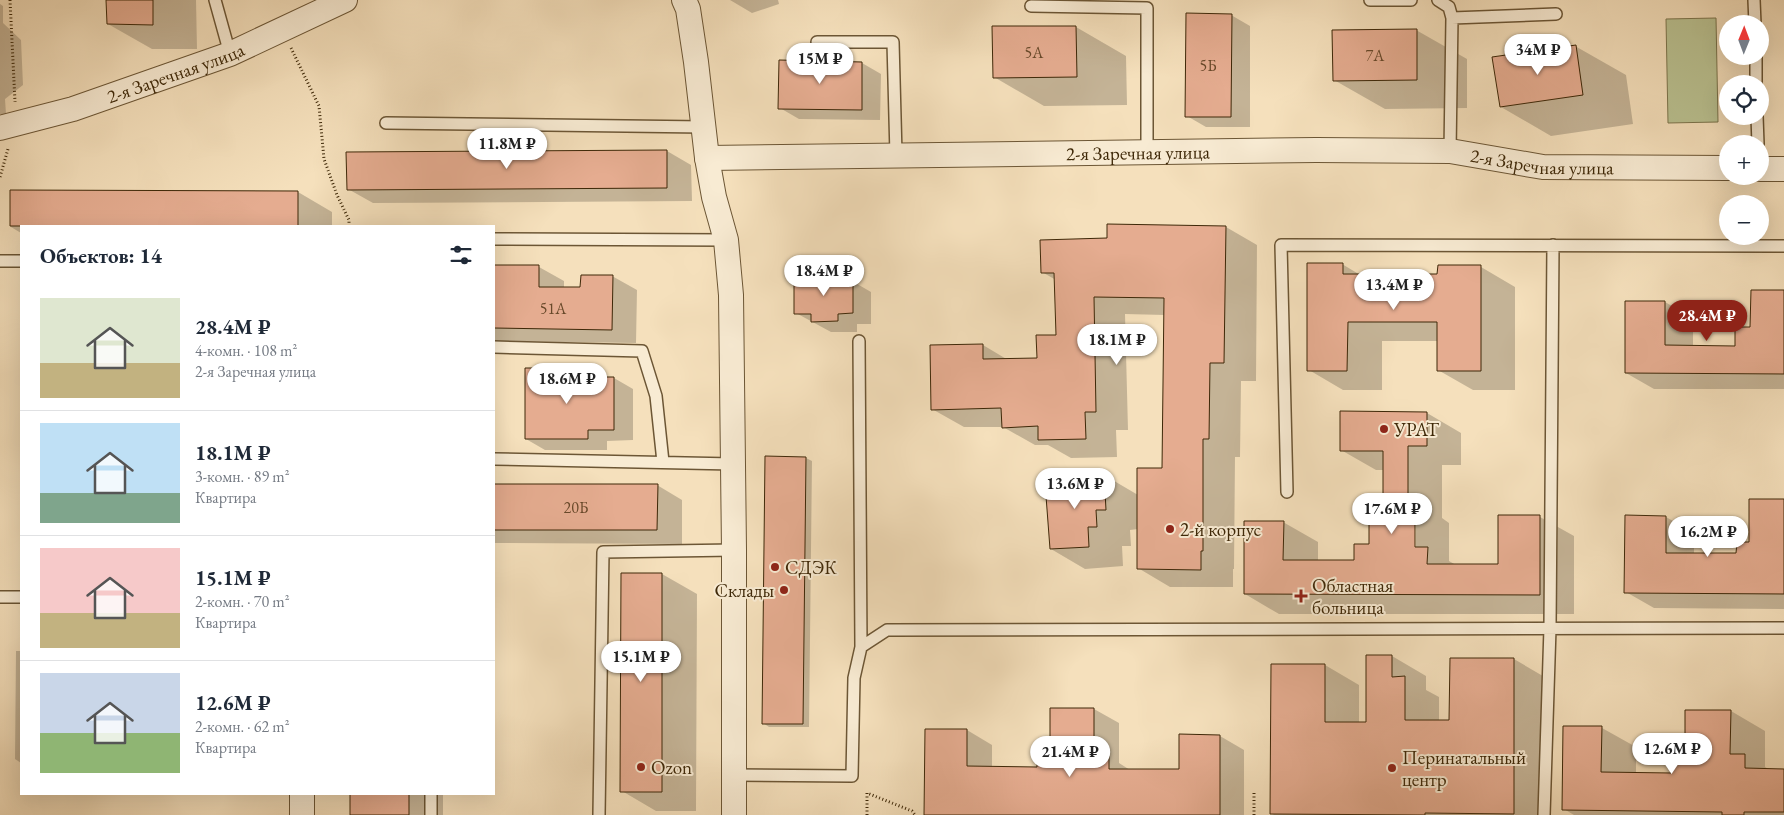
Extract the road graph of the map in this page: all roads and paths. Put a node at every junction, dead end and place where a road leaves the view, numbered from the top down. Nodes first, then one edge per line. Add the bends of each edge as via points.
1 (10, 0) edge
2 (215, 0) edge
3 (345, 0) edge
4 (684, 0) edge
5 (1370, 0) edge
6 (1412, 0) edge
7 (1438, 0) edge
8 (1754, 0) edge
9 (1031, 6) dead end
10 (1556, 14) dead end
11 (1755, 15) edge
12 (1452, 18) junction
13 (282, 29) junction
14 (817, 42) dead end
15 (230, 54) junction
16 (386, 123) dead end
17 (8, 126) edge
18 (704, 126) junction
19 (1450, 151) junction
20 (1146, 153) junction
21 (896, 156) junction
22 (706, 158) junction
23 (1719, 168) edge
24 (1769, 169) edge
25 (1784, 169) edge
26 (349, 225) edge
27 (495, 239) edge
28 (726, 240) junction
29 (1553, 245) junction
30 (1784, 246) edge
31 (0, 260) edge
32 (20, 261) edge
33 (859, 341) dead end
34 (495, 347) edge
35 (495, 459) edge
36 (663, 462) junction
37 (733, 464) junction
38 (1288, 492) dead end
39 (734, 550) junction
40 (0, 597) edge
41 (20, 597) edge
42 (1550, 628) junction
43 (1784, 628) edge
44 (861, 647) junction
45 (734, 776) junction
46 (1254, 793) dead end
47 (302, 795) edge
48 (431, 795) edge
49 (302, 815) edge
50 (431, 815) edge
51 (599, 815) edge
52 (734, 815) edge
53 (867, 815) edge
54 (916, 815) edge
55 (1254, 815) edge
56 (1544, 815) edge

1 - 17 path
2 - 15 lane
3 - 13 street, 2-я Заречная улица
4 - 18 street via 688,9
5 - 6 lane
7 - 12 lane via 1449,7
8 - 11 lane
9 - 20 lane via 1147,8
10 - 12 lane
12 - 19 lane
13 - 15 street, 2-я Заречная улица
13 - 26 path via 319,106 324,159
14 - 21 lane via 893,42
15 - 17 street, 2-я Заречная улица via 76,108
16 - 18 lane
18 - 22 street
19 - 20 street, 2-я Заречная улица
19 - 23 street, 2-я Заречная улица via 1543,167
20 - 21 street, 2-я Заречная улица
21 - 22 street, 2-я Заречная улица
22 - 28 street
24 - 25 street
27 - 28 lane
28 - 37 street via 731,295
29 - 30 lane
29 - 38 lane via 1281,245
29 - 42 lane
31 - 32 lane
33 - 44 lane
34 - 36 lane via 642,351 656,396
35 - 36 lane
36 - 37 lane
37 - 39 street
39 - 45 street
39 - 51 lane via 603,552
40 - 41 lane
42 - 43 lane
42 - 44 lane via 887,630
42 - 56 lane
44 - 45 lane via 854,678 852,776
45 - 52 street
46 - 55 path
47 - 49 street
48 - 50 lane
53 - 54 path via 867,793 912,810

